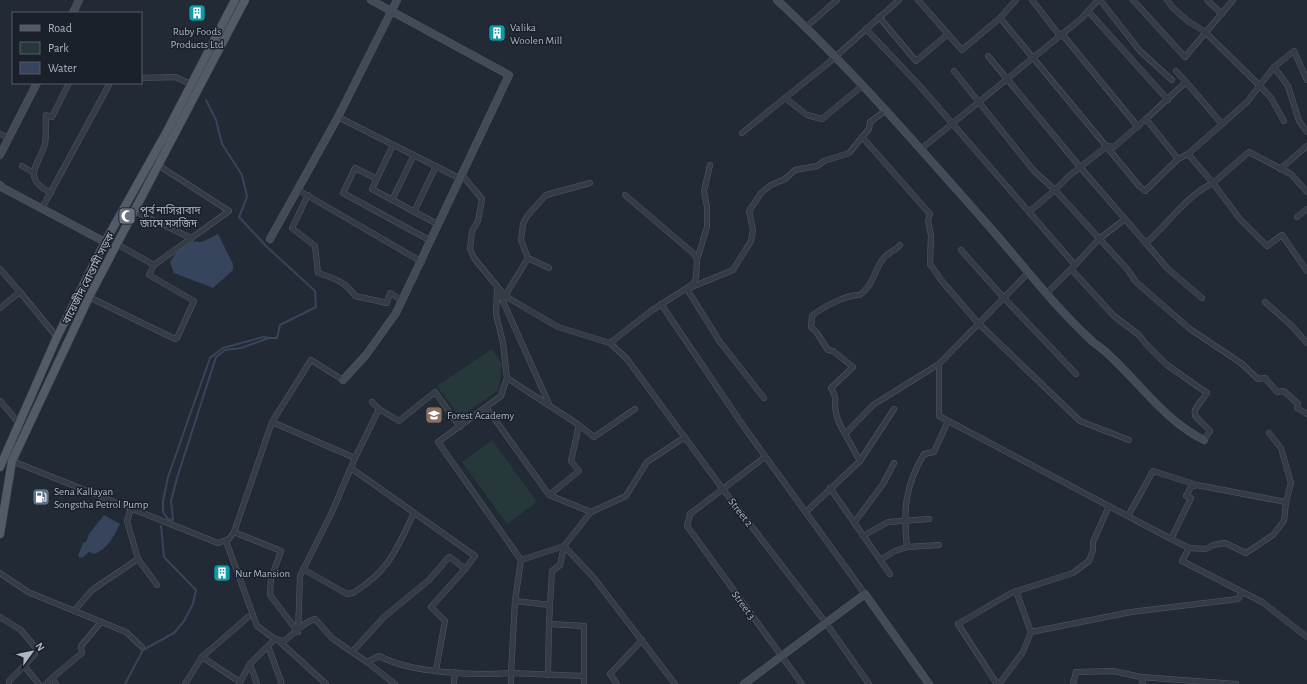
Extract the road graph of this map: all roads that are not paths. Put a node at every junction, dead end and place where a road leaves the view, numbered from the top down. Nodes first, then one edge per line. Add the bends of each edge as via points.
1 (79, 0) edge
2 (235, 0) edge
3 (245, 0) edge
4 (371, 0) edge
5 (397, 0) edge
6 (777, 0) edge
7 (837, 0) edge
8 (899, 0) edge
9 (918, 0) edge
10 (1016, 0) edge
11 (1032, 0) edge
12 (1099, 0) edge
13 (1133, 0) edge
14 (1167, 0) edge
15 (1207, 0) edge
16 (1234, 0) edge
17 (392, 11) junction
18 (1088, 11) junction
19 (73, 12) edge
20 (1222, 14) junction
21 (879, 17) junction
22 (1000, 18) junction
23 (806, 27) junction
24 (866, 29) junction
25 (1205, 33) junction
26 (948, 34) junction
27 (1061, 35) junction
28 (988, 56) dead end
29 (834, 57) junction
30 (1033, 58) junction
31 (1274, 67) junction
32 (954, 71) dead end
33 (1176, 71) dead end
34 (142, 78) edge
35 (1007, 79) junction
36 (1172, 80) dead end
37 (1307, 80) edge
38 (1186, 82) junction
39 (36, 84) edge
40 (68, 84) edge
41 (109, 84) edge
42 (191, 84) junction
43 (862, 86) junction
44 (1260, 86) junction
45 (786, 98) junction
46 (1168, 100) junction
47 (979, 101) junction
48 (885, 111) junction
49 (338, 116) junction
50 (1146, 119) junction
51 (1284, 121) dead end
52 (952, 123) junction
53 (1222, 124) junction
54 (1138, 127) junction
55 (1307, 132) edge
56 (742, 133) dead end
57 (0, 134) edge
58 (862, 137) junction
59 (8, 138) junction
60 (393, 145) junction
61 (1107, 146) junction
62 (1307, 146) edge
63 (921, 149) junction
64 (1188, 154) junction
65 (0, 155) edge
66 (414, 155) junction
67 (1178, 159) junction
68 (158, 165) junction
69 (710, 165) dead end
70 (22, 166) dead end
71 (436, 166) junction
72 (1080, 167) junction
73 (1280, 169) junction
74 (34, 172) junction
75 (461, 177) junction
76 (377, 179) junction
77 (590, 183) dead end
78 (1213, 183) junction
79 (0, 184) edge
80 (298, 190) junction
81 (1055, 190) junction
82 (1307, 192) edge
83 (51, 193) junction
84 (625, 195) dead end
85 (308, 196) junction
86 (392, 200) junction
87 (42, 208) junction
88 (1307, 209) edge
89 (134, 211) junction
90 (414, 212) junction
91 (1029, 212) junction
92 (1297, 217) dead end
93 (1125, 219) junction
94 (439, 225) junction
95 (191, 238) junction
96 (270, 239) dead end
97 (1099, 239) junction
98 (431, 241) junction
99 (105, 242) junction
100 (1146, 243) junction
101 (117, 244) junction
102 (900, 245) dead end
103 (961, 250) dead end
104 (528, 258) junction
105 (697, 260) junction
106 (422, 262) junction
107 (154, 265) junction
108 (1073, 267) junction
109 (549, 268) dead end
110 (0, 269) edge
111 (1307, 270) edge
112 (1029, 272) junction
113 (687, 289) junction
114 (20, 292) junction
115 (1047, 293) junction
116 (505, 296) junction
117 (89, 297) junction
118 (1003, 298) junction
119 (1202, 298) dead end
120 (403, 301) junction
121 (1264, 302) dead end
122 (661, 304) junction
123 (0, 308) edge
124 (978, 323) junction
125 (57, 337) junction
126 (610, 343) junction
127 (1307, 343) edge
128 (939, 364) junction
129 (1076, 374) dead end
130 (507, 378) junction
131 (343, 380) joint
132 (764, 398) dead end
133 (0, 401) edge
134 (372, 402) dead end
135 (549, 404) junction
136 (486, 407) junction
137 (379, 409) junction
138 (635, 409) dead end
139 (894, 409) dead end
140 (1307, 414) edge
141 (948, 421) junction
142 (18, 422) junction
143 (272, 422) junction
144 (579, 425) junction
145 (460, 427) junction
146 (1269, 433) dead end
147 (845, 434) junction
148 (685, 437) junction
149 (1129, 440) dead end
150 (1204, 440) joint
151 (765, 456) junction
152 (355, 458) junction
153 (12, 461) junction
154 (860, 461) junction
155 (894, 463) dead end
156 (0, 467) edge
157 (351, 468) junction
158 (1196, 485) junction
159 (722, 488) junction
160 (830, 488) junction
161 (549, 495) junction
162 (1286, 502) junction
163 (1109, 506) junction
164 (131, 508) junction
165 (592, 512) junction
166 (806, 512) junction
167 (414, 513) junction
168 (1128, 516) junction
169 (929, 519) dead end
170 (904, 521) junction
171 (854, 523) junction
172 (234, 532) junction
173 (0, 534) edge
174 (863, 536) junction
175 (1171, 539) junction
176 (226, 541) junction
177 (939, 545) dead end
178 (564, 546) junction
179 (907, 547) junction
180 (1189, 548) junction
181 (138, 559) junction
182 (521, 560) junction
183 (880, 560) junction
184 (303, 569) junction
185 (465, 569) junction
186 (0, 573) edge
187 (890, 574) dead end
188 (157, 585) dead end
189 (1016, 591) junction
190 (1242, 592) junction
191 (865, 594) junction
192 (515, 601) junction
193 (550, 605) junction
194 (74, 611) junction
195 (248, 616) dead end
196 (0, 617) edge
197 (101, 622) junction
198 (826, 623) junction
199 (549, 624) junction
200 (298, 632) junction
201 (1032, 632) junction
202 (1307, 637) edge
203 (277, 640) junction
204 (642, 640) junction
205 (268, 646) junction
206 (142, 648) dead end
207 (352, 652) junction
208 (781, 656) junction
209 (202, 657) junction
210 (367, 662) junction
211 (250, 664) junction
212 (24, 666) junction
213 (436, 670) junction
214 (455, 672) junction
215 (510, 673) junction
216 (548, 675) junction
217 (584, 676) junction
218 (1141, 677) junction
219 (52, 678) junction
220 (239, 683) edge
221 (9, 684) edge
222 (39, 684) edge
223 (46, 684) edge
224 (56, 684) edge
225 (185, 684) edge
226 (257, 684) edge
227 (282, 684) edge
228 (326, 684) edge
229 (395, 684) edge
230 (454, 684) edge
231 (511, 684) edge
232 (584, 684) edge
233 (617, 684) edge
234 (675, 684) edge
235 (744, 684) edge
236 (802, 684) edge
237 (869, 684) edge
238 (929, 684) edge
239 (998, 684) edge
240 (1073, 684) edge
241 (1143, 684) edge
242 (1236, 684) edge

1 - 19 street
2 - 42 main road, বায়েজীদ বোস্তামী সড়ক
3 - 68 main road, বায়েজীদ বোস্তামী সড়ক
4 - 17 street
5 - 17 street
6 - 23 street
7 - 23 street
8 - 21 street
9 - 26 street
10 - 22 street
11 - 27 street
12 - 18 street
12 - 36 street via 1140,51
13 - 25 street via 1185,57
14 - 25 street via 1189,22
15 - 20 street
16 - 20 street
17 - 49 street
17 - 75 street via 510,75
18 - 27 street
18 - 46 street
20 - 25 street
21 - 24 street
21 - 26 street via 916,61
22 - 26 street via 962,50
22 - 30 street
23 - 29 street
24 - 29 street
24 - 52 street
25 - 44 street
27 - 30 street
27 - 54 street
28 - 35 street
29 - 43 street
29 - 45 street
30 - 35 street
30 - 61 street
31 - 37 street via 1294,51
31 - 44 street
31 - 55 street via 1288,86 1300,121
32 - 47 street
33 - 38 street
34 - 42 street via 175,77
35 - 47 street
35 - 72 street
38 - 46 street
38 - 53 street
39 - 59 street
40 - 74 street via 52,117 46,115 47,134
41 - 83 street
42 - 99 main road, বায়েজীদ বোস্তামী সড়ক
43 - 45 street via 822,119 807,115
43 - 48 street
44 - 51 street via 1271,98
44 - 53 street via 1247,102
45 - 56 street
46 - 50 street
47 - 52 street
47 - 81 street via 1034,171
48 - 58 street via 870,122 869,129
48 - 63 street
49 - 60 street
49 - 80 street
50 - 54 street
50 - 67 street
52 - 63 street
52 - 91 street
53 - 64 street
54 - 61 street via 1114,147
57 - 59 street
58 - 113 street via 849,153 842,157 829,159 817,166 795,170 761,193 749,211 753,230 751,241 733,270
58 - 124 street via 930,214 930,264
59 - 65 street
60 - 66 street
60 - 76 street
61 - 67 street via 1145,191
61 - 72 street
62 - 73 street
63 - 112 street
64 - 67 street
64 - 78 street
66 - 71 street
66 - 86 street
68 - 89 main road, বায়েজীদ বোস্তামী সড়ক
68 - 95 street via 229,211
69 - 105 street via 704,191 707,227
70 - 74 street
71 - 75 street
71 - 90 street
72 - 81 street
72 - 93 street
73 - 78 street via 1249,152
73 - 82 street via 1290,174
74 - 83 street via 34,178 39,186
75 - 94 street
75 - 116 street via 482,199 478,221 472,231 470,249 474,258
76 - 86 street via 372,189
76 - 98 street via 355,168 343,193
77 - 104 street via 546,196 527,216 521,240
78 - 100 street via 1174,214
78 - 111 street via 1240,219 1267,246 1282,235
79 - 87 street
80 - 85 street
80 - 96 street
81 - 91 street
81 - 97 street
83 - 87 street
84 - 105 street via 694,254
85 - 106 street
85 - 120 street via 292,228 315,246 318,273 337,279 349,287 355,296 387,302 390,293
86 - 90 street
87 - 99 street
88 - 92 street
89 - 95 street
89 - 101 main road, বায়েজীদ বোস্তামী সড়ক
90 - 94 street
91 - 108 street
93 - 97 street
93 - 100 street
94 - 98 street
95 - 107 street
97 - 108 street
97 - 140 street via 1136,282 1190,329 1241,363 1258,379 1265,378 1278,392 1284,391 1298,404 1296,408
98 - 106 street
99 - 125 main road, বায়েজীদ বোস্তামী সড়ক
100 - 119 street via 1168,269
101 - 107 street
101 - 117 main road, বায়েজীদ বোস্তামী সড়ক
102 - 147 street via 884,258 868,289 860,295 853,294 836,302 812,316 811,327 828,350 853,367 831,388 837,398 837,419
103 - 118 street
104 - 109 street
104 - 116 street
105 - 113 street via 696,278
106 - 120 street
107 - 117 street via 149,275 194,300 176,339
108 - 115 street
108 - 150 street via 1114,316 1139,335 1167,365 1208,393 1194,411 1198,421 1210,431
110 - 114 street
112 - 115 street
112 - 118 street
113 - 122 street
113 - 132 street via 720,342
114 - 123 street
114 - 125 street
115 - 150 street via 1155,404
116 - 126 street via 558,327
117 - 153 main road, বায়েজীদ বোস্তামী সড়ক
118 - 124 street
118 - 129 street
120 - 131 street via 384,333
121 - 127 street
122 - 126 street
122 - 151 street
124 - 128 street
124 - 149 street via 1080,421
125 - 142 main road, বায়েজীদ বোস্তামী সড়ক via 39,382
126 - 148 street, Street 2 via 627,359
128 - 141 street via 938,416
128 - 147 street via 873,405
130 - 135 street
130 - 135 street via 496,314 497,288
130 - 136 street via 501,396
131 - 143 street via 311,360
133 - 142 street
134 - 137 street
135 - 144 street
136 - 145 street
136 - 161 street
137 - 145 street via 400,421 435,392
137 - 152 street
138 - 144 street via 594,437
139 - 154 street
141 - 163 street
141 - 170 street via 934,452 924,454 917,466 907,496
142 - 156 main road, বায়েজীদ বোস্তামী সড়ক
143 - 152 street
143 - 172 street
144 - 161 street via 571,461 579,471
145 - 182 street via 438,442
146 - 162 street via 1281,448 1292,483
147 - 154 street
148 - 159 street, Street 2
148 - 165 street via 647,462 626,496
151 - 159 street
151 - 166 street
152 - 157 street
153 - 164 street
153 - 173 main road, বায়েজীদ বোস্তামী সড়ক
154 - 160 street
155 - 171 street via 883,484
157 - 167 street
157 - 184 street
158 - 162 street
158 - 168 street via 1153,471
158 - 175 street via 1186,496 1191,498
159 - 198 street, Street 2
159 - 208 street, Street 3 via 690,514 687,526
160 - 166 street
160 - 171 street
161 - 165 street
162 - 180 street via 1284,522 1273,536 1246,553 1225,543 1212,545 1206,549
163 - 168 street
163 - 189 street via 1093,542 1089,561 1073,573
164 - 176 street via 218,544
164 - 181 street via 127,520
165 - 178 street
166 - 191 street
167 - 184 street via 398,547 383,570 350,595
167 - 185 street via 474,555
168 - 175 street
169 - 170 street
170 - 174 street via 888,522
170 - 179 street
171 - 174 street
172 - 176 street
172 - 200 street via 281,552 271,579 270,595
174 - 183 street
175 - 180 street
176 - 203 street via 257,626
177 - 179 street
178 - 182 street
178 - 193 street via 560,565 552,571
178 - 204 street via 594,578
179 - 183 street
180 - 190 street via 1182,561
181 - 188 street
181 - 194 street via 92,590
182 - 192 street
183 - 187 street
184 - 200 street via 300,576
185 - 207 street via 448,558 429,580 384,617
185 - 213 street via 431,607 445,621
186 - 194 street via 28,592
189 - 201 street
189 - 239 street via 958,624
190 - 201 street via 1238,599 1130,612
190 - 202 street via 1262,602
191 - 198 street
191 - 238 street
192 - 193 street
192 - 215 street
193 - 199 street
194 - 197 street
195 - 209 street
196 - 212 street via 21,630 35,647 35,654
197 - 206 street via 126,632
197 - 219 street via 81,646 82,653
198 - 208 street
198 - 237 street, Street 2
199 - 216 street
199 - 217 street via 584,626
200 - 203 street via 284,641
200 - 207 street via 304,624 315,619 332,638
201 - 239 street via 1024,652
203 - 205 street
203 - 228 street
204 - 233 street via 610,674
204 - 234 street
205 - 211 street
205 - 227 street
207 - 210 street
208 - 235 street
208 - 236 street, Street 3
209 - 220 street
209 - 225 street
210 - 213 street via 379,656 403,666
210 - 229 street
211 - 220 street
211 - 226 street
212 - 221 street
212 - 222 street
213 - 214 street
214 - 215 street
214 - 230 street
215 - 216 street
215 - 231 street
216 - 217 street
217 - 232 street
218 - 240 street via 1113,671 1076,672
218 - 241 street
218 - 242 street
219 - 223 street
219 - 224 street

